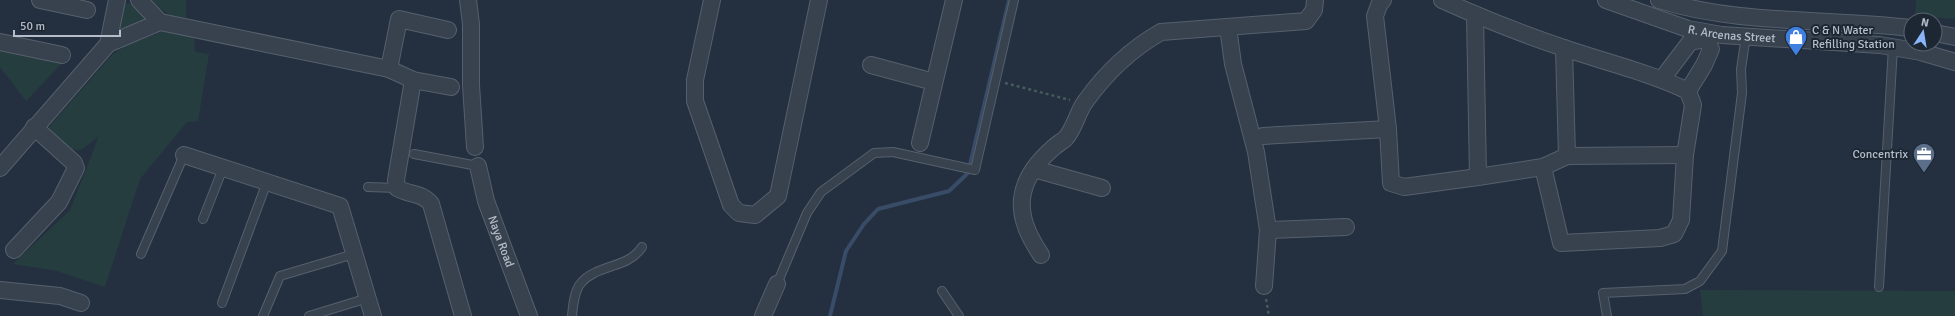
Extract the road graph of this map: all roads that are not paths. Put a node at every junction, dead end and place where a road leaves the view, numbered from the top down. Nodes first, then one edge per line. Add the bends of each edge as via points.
1 (40, 0) edge
2 (118, 0) edge
3 (139, 0) edge
4 (468, 0) edge
5 (712, 0) edge
6 (819, 0) edge
7 (954, 0) edge
8 (1014, 0) edge
9 (1315, 0) edge
10 (1382, 0) edge
11 (1442, 0) edge
12 (1606, 0) edge
13 (1659, 0) edge
14 (87, 10) dead end
15 (1713, 12) junction
16 (1475, 15) junction
17 (160, 22) junction
18 (1863, 24) junction
19 (1228, 27) junction
20 (1903, 27) edge
21 (448, 30) dead end
22 (1943, 34) edge
23 (1707, 36) junction
24 (1746, 36) junction
25 (1955, 38) edge
26 (0, 42) edge
27 (108, 44) junction
28 (1864, 44) junction
29 (1893, 47) junction
30 (1564, 48) junction
31 (62, 55) dead end
32 (1955, 62) edge
33 (871, 65) dead end
34 (389, 69) junction
35 (1662, 79) junction
36 (413, 80) junction
37 (934, 82) junction
38 (451, 87) dead end
39 (1688, 91) junction
40 (34, 127) junction
41 (1388, 129) junction
42 (1263, 136) dead end
43 (920, 143) dead end
44 (475, 147) dead end
45 (414, 154) dead end
46 (184, 155) joint
47 (1685, 155) junction
48 (1567, 156) junction
49 (478, 166) joint
50 (1543, 166) junction
51 (0, 168) edge
52 (223, 168) junction
53 (1034, 169) junction
54 (1478, 177) junction
55 (267, 182) junction
56 (368, 188) dead end
57 (397, 188) junction
58 (1102, 188) dead end
59 (204, 219) dead end
60 (1346, 227) dead end
61 (1268, 230) junction
62 (642, 247) dead end
63 (14, 250) dead end
64 (142, 254) dead end
65 (354, 254) junction
66 (1041, 255) dead end
67 (777, 284) joint
68 (1264, 286) dead end
69 (1879, 287) dead end
70 (0, 290) edge
71 (942, 291) dead end
72 (368, 298) junction
73 (81, 303) dead end
74 (222, 303) dead end
75 (262, 316) edge
76 (309, 316) edge
77 (373, 316) edge
78 (463, 316) edge
79 (529, 316) edge
80 (572, 316) edge
81 (763, 316) edge
82 (959, 316) edge
83 (1607, 316) edge

1 - 14 street
2 - 27 street
3 - 17 street
4 - 44 street
5 - 6 street via 695,80 695,101 731,205 739,213 755,215 778,196
7 - 37 street
8 - 67 lane via 975,170 893,152 874,153 821,192 807,213
9 - 19 street via 1314,10 1306,21
10 - 41 street via 1376,16
11 - 16 street
12 - 23 street, R. Arcenas Street
13 - 15 street, R. Arcenas Street
15 - 18 street, R. Arcenas Street
15 - 23 street
16 - 30 street
16 - 54 street
17 - 27 street
17 - 34 street
18 - 20 street, R. Arcenas Street
18 - 28 street
19 - 53 street via 1161,32 1131,52 1084,103 1077,122 1065,138
19 - 61 street via 1233,64 1256,152
21 - 34 street via 399,20
22 - 25 street
23 - 24 street, R. Arcenas Street
23 - 35 street via 1690,42
23 - 39 street via 1711,49 1709,57
24 - 28 street, R. Arcenas Street
24 - 83 lane via 1741,69 1742,93 1722,251 1700,282 1685,289 1603,293
26 - 31 street
27 - 40 street
28 - 29 street, R. Arcenas Street
29 - 32 street, R. Arcenas Street
29 - 69 lane
30 - 35 street
30 - 48 street
33 - 37 street
34 - 36 street
35 - 39 street
36 - 38 street
36 - 57 street via 396,180
37 - 43 street
39 - 47 street via 1692,105
40 - 51 street
40 - 63 street via 74,163 76,168 59,202
41 - 42 street
41 - 54 street via 1390,183 1404,187
45 - 49 lane
46 - 52 street
46 - 64 lane
47 - 48 street
47 - 50 street via 1681,220 1674,234 1660,238 1561,243
48 - 50 street
49 - 79 street, Naya Road via 486,202
50 - 54 street
52 - 55 street
52 - 59 lane
53 - 58 street
53 - 66 street via 1026,183 1022,199 1022,216 1027,233
55 - 65 street via 340,206
55 - 74 lane
56 - 57 lane
57 - 78 street via 424,197 430,204
60 - 61 street
61 - 68 street
62 - 80 lane via 632,259 596,273 580,284
65 - 72 street
65 - 75 lane via 280,276
67 - 81 street
70 - 73 street via 60,296
71 - 82 lane
72 - 76 lane
72 - 77 street

